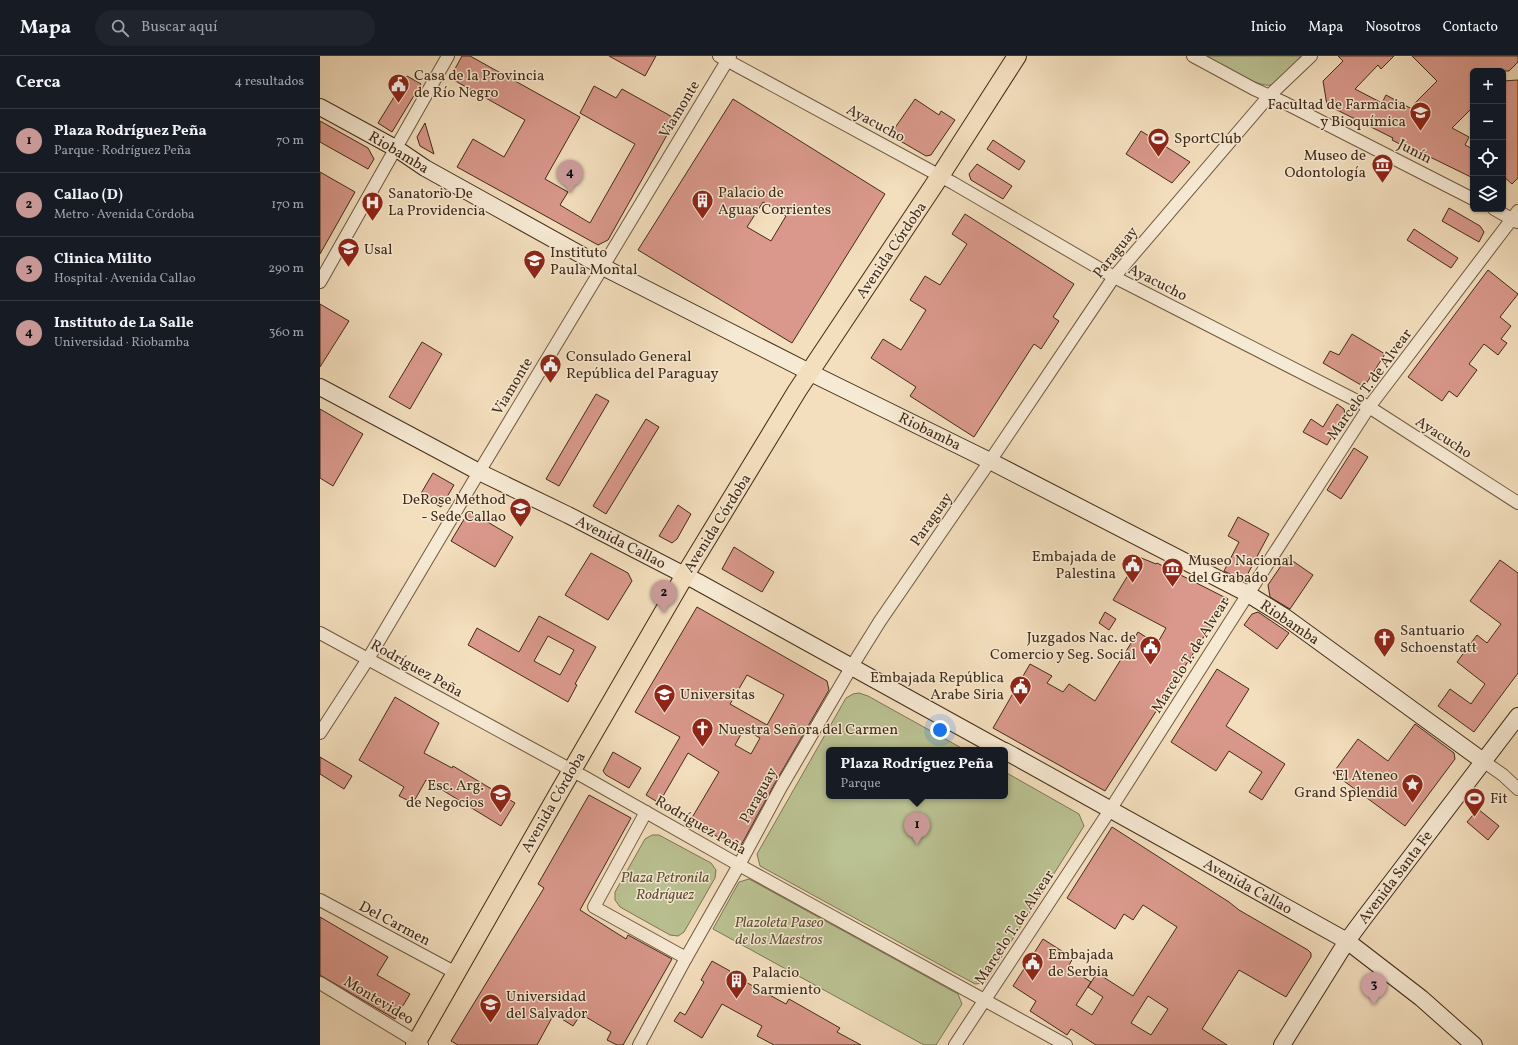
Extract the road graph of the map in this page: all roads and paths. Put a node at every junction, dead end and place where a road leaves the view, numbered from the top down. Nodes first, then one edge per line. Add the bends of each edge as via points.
1 (448, 56) edge
2 (1017, 56) edge
3 (1193, 56) edge
4 (1311, 56) edge
5 (726, 57) edge
6 (1269, 96) junction
7 (320, 108) edge
8 (397, 148) junction
9 (940, 176) junction
10 (1470, 196) edge
11 (1502, 212) edge
12 (1516, 217) edge
13 (603, 267) junction
14 (1114, 277) junction
15 (320, 282) edge
16 (810, 372) junction
17 (320, 387) edge
18 (1369, 407) junction
19 (990, 461) junction
20 (479, 472) junction
21 (1518, 503) edge
22 (685, 575) junction
23 (1248, 594) junction
24 (320, 633) edge
25 (368, 659) junction
26 (852, 666) junction
27 (1518, 716) edge
28 (324, 718) edge
29 (320, 733) edge
30 (997, 747) edge
31 (1008, 753) edge
32 (1483, 761) junction
33 (571, 770) junction
34 (1518, 789) edge
35 (1110, 810) junction
36 (646, 812) junction
37 (739, 865) junction
38 (320, 900) edge
39 (1347, 941) junction
40 (686, 958) junction
41 (456, 974) junction
42 (320, 983) edge
43 (985, 1000) junction
44 (418, 1044) edge
45 (640, 1045) edge
46 (955, 1045) edge
47 (1066, 1045) edge
48 (1282, 1045) edge
49 (1474, 1045) edge

1 - 8 street
2 - 9 main road, Avenida Córdoba
3 - 6 street, Junín
4 - 6 street, Paraguay
5 - 9 street, Ayacucho
5 - 13 street, Viamonte
6 - 10 street, Junín
6 - 14 street, Paraguay
7 - 8 main road, Riobamba
8 - 13 main road, Riobamba via 425,168
8 - 15 street
9 - 14 street, Ayacucho
9 - 16 main road, Avenida Córdoba
11 - 12 street
12 - 18 street, Marcelo T. de Alvear
13 - 16 main road, Riobamba
13 - 20 street, Viamonte
14 - 18 street, Ayacucho
14 - 19 street, Paraguay
16 - 19 main road, Riobamba
16 - 22 main road, Avenida Córdoba
17 - 20 main road, Avenida Callao
18 - 21 street, Ayacucho
18 - 23 street, Marcelo T. de Alvear
19 - 23 main road, Riobamba
19 - 26 street, Paraguay
20 - 22 main road, Avenida Callao
20 - 25 street, Viamonte
22 - 26 main road, Avenida Callao
22 - 33 main road, Avenida Córdoba
23 - 32 main road, Riobamba via 1285,617
23 - 35 street, Marcelo T. de Alvear
24 - 25 street, Rodríguez Peña
25 - 28 street, Viamonte
25 - 33 street, Rodríguez Peña
26 - 30 main road, Avenida Callao
26 - 37 street, Paraguay
27 - 32 main road, Avenida Santa Fe
28 - 29 street, Viamonte
31 - 35 main road, Avenida Callao
32 - 34 street, Riobamba
32 - 39 main road, Avenida Santa Fe
33 - 36 street, Rodríguez Peña
33 - 41 main road, Avenida Córdoba
35 - 39 main road, Avenida Callao
35 - 43 street, Marcelo T. de Alvear
36 - 37 street, Rodríguez Peña
36 - 40 street via 594,907
37 - 40 street, Paraguay
37 - 43 street, Rodríguez Peña
38 - 41 street, Del Carmen
39 - 48 main road, Avenida Santa Fe
39 - 49 main road, Avenida Callao via 1421,998
40 - 45 street, Paraguay
41 - 44 main road, Avenida Córdoba
42 - 44 street, Montevideo
43 - 46 street, Marcelo T. de Alvear
43 - 47 street, Rodríguez Peña

